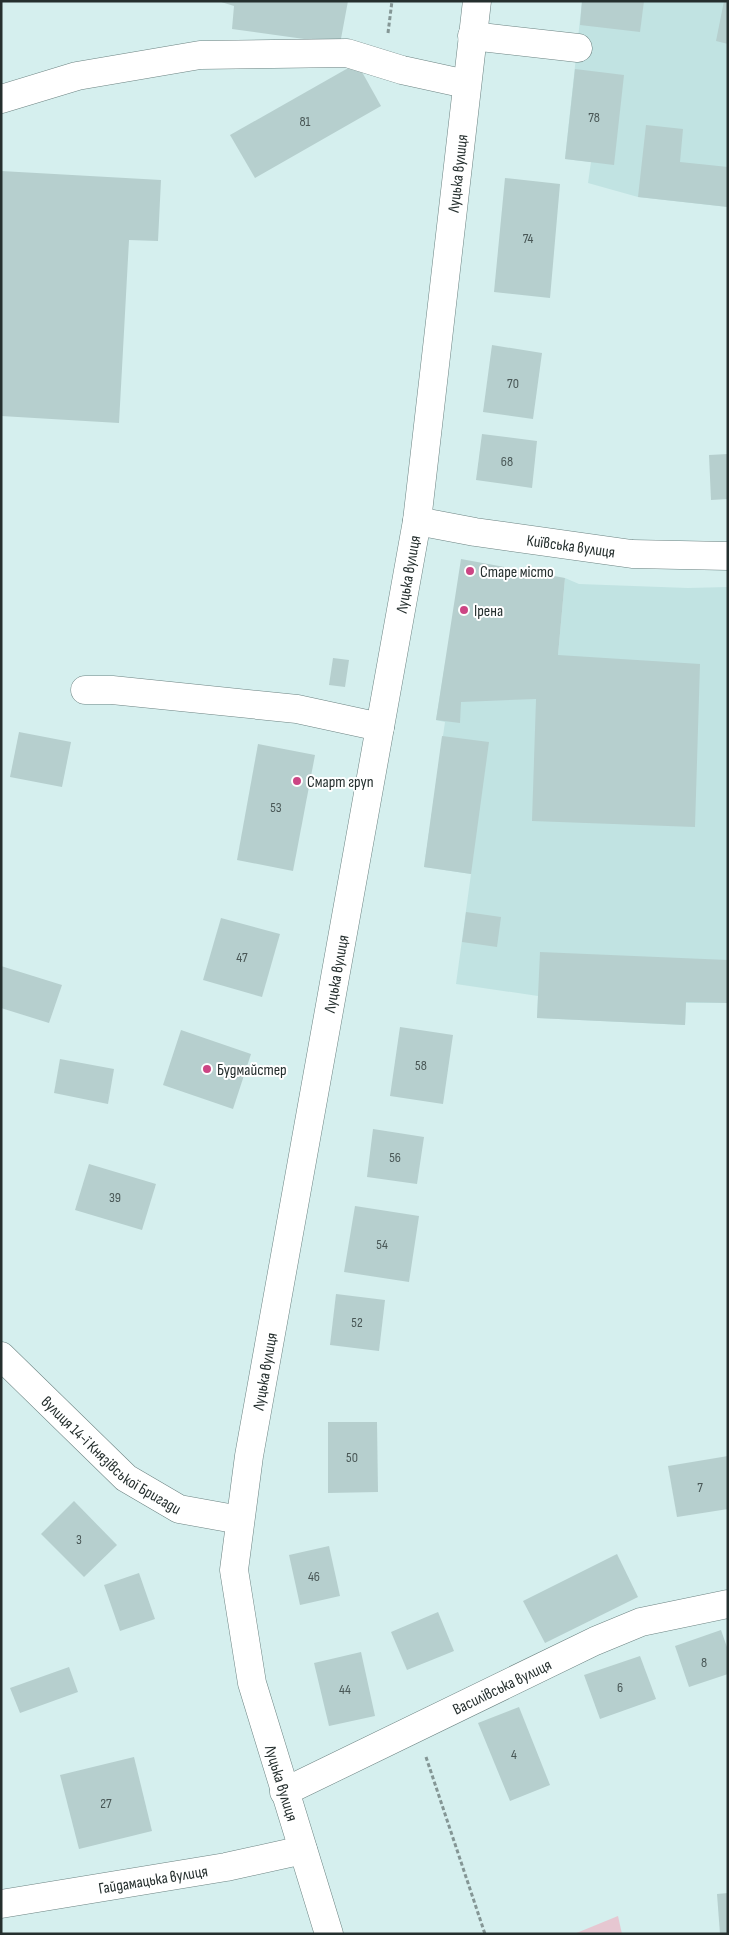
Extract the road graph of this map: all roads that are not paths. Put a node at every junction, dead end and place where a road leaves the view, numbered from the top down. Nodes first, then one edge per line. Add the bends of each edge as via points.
1 (477, 1) edge
2 (472, 36) junction
3 (578, 48) dead end
4 (466, 84) junction
5 (1, 99) edge
6 (417, 521) junction
7 (728, 556) edge
8 (85, 690) dead end
9 (380, 727) junction
10 (1, 1356) edge
11 (240, 1520) junction
12 (728, 1604) edge
13 (284, 1792) junction
14 (303, 1850) junction
15 (1, 1904) edge
16 (329, 1934) edge

1 - 2 main road, Луцька вулиця
2 - 3 main road
2 - 4 main road, Луцька вулиця
4 - 5 main road via 402,70 347,53 200,54 77,76
4 - 6 main road, Луцька вулиця
6 - 7 main road, Київська вулиця via 632,554
6 - 9 main road, Луцька вулиця
8 - 9 main road via 297,709
9 - 11 main road, Луцька вулиця
10 - 11 main road, вулиця 14-ї Князівської Бригади via 126,1478 179,1509
11 - 13 main road, Луцька вулиця via 235,1579 252,1683
12 - 13 main road, Василівська вулиця via 641,1622 586,1645
13 - 14 main road, Луцька вулиця
14 - 15 main road, Гайдамацька вулиця via 226,1867
14 - 16 main road, Луцька вулиця

